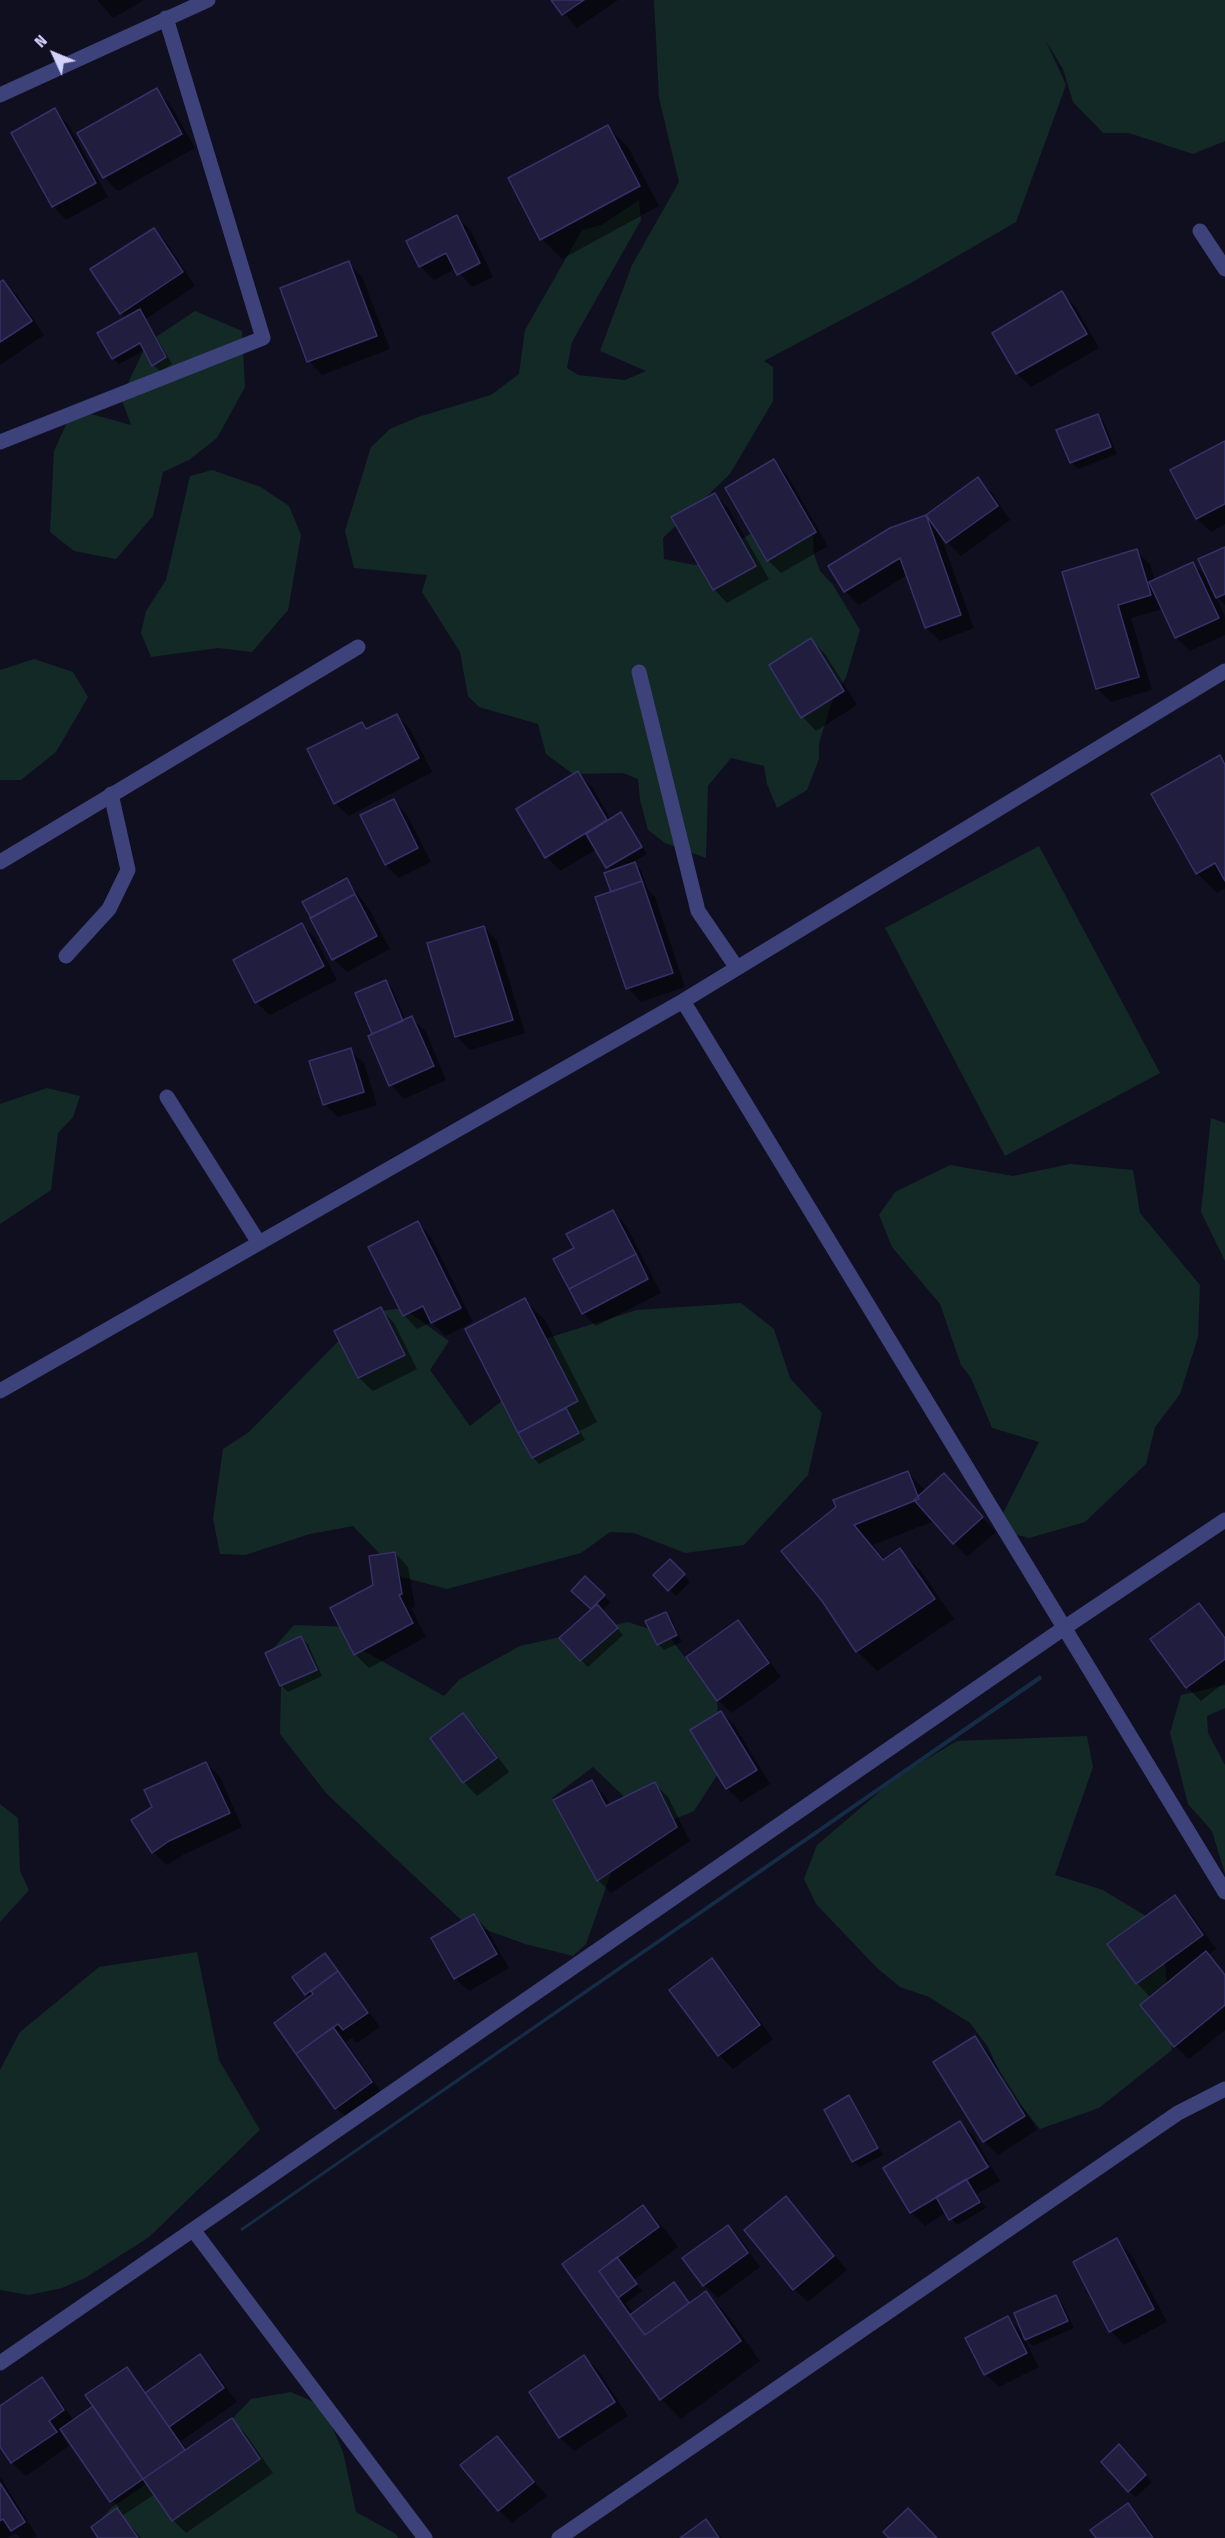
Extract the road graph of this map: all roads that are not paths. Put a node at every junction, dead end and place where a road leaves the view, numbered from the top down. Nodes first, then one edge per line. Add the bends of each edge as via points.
1 (208, 0) edge
2 (166, 18) junction
3 (0, 95) edge
4 (1200, 231) dead end
5 (1225, 269) edge
6 (0, 442) edge
7 (358, 648) dead end
8 (1225, 671) edge
9 (639, 672) dead end
10 (111, 794) junction
11 (0, 862) edge
12 (66, 956) dead end
13 (737, 968) junction
14 (683, 1001) junction
15 (167, 1097) dead end
16 (259, 1243) junction
17 (0, 1391) edge
18 (1225, 1520) edge
19 (1064, 1628) junction
20 (1225, 1892) edge
21 (1225, 2089) edge
22 (194, 2231) junction
23 (0, 2363) edge
24 (426, 2538) edge
25 (559, 2538) edge

1 - 2 street
2 - 3 street
2 - 6 street via 263,338
4 - 5 street
7 - 10 street
8 - 13 street
9 - 13 street via 698,911
10 - 11 street
10 - 12 street via 128,870 109,909
13 - 14 street
14 - 16 street
14 - 19 street
15 - 16 street
16 - 17 street
18 - 19 street
19 - 20 street
19 - 22 street
21 - 25 street via 1178,2113
22 - 23 street
22 - 24 street

